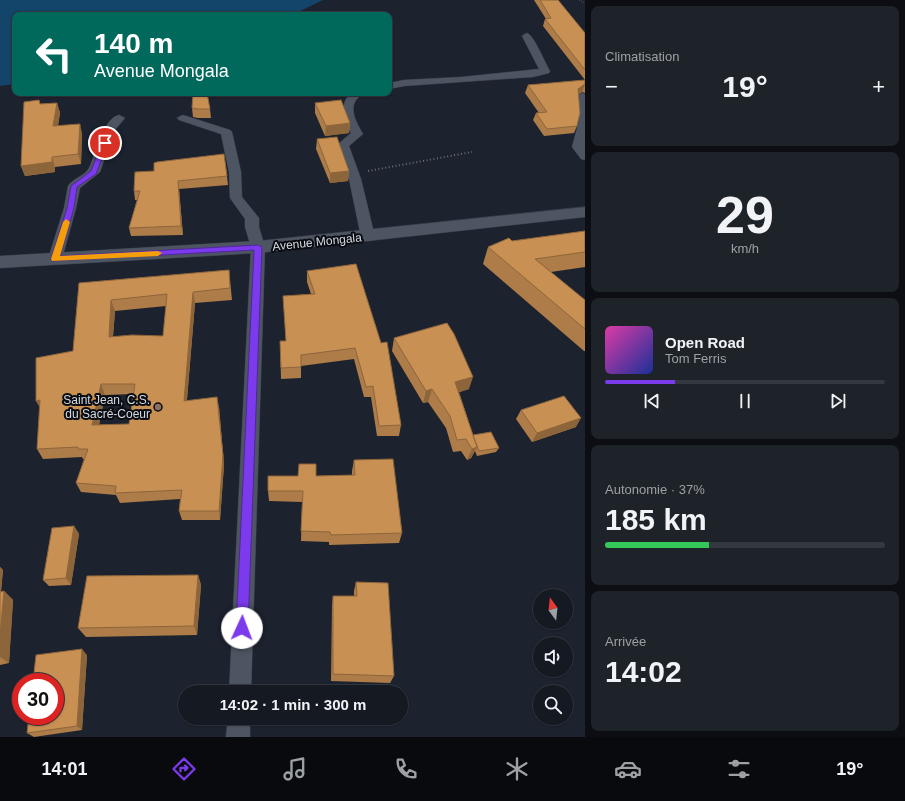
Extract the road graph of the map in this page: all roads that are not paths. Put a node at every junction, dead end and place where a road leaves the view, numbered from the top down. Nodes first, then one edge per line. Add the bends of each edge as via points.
1 (527, 36) dead end
2 (392, 85) edge
3 (354, 96) edge
4 (582, 96) dead end
5 (119, 118) dead end
6 (183, 118) dead end
7 (585, 156) edge
8 (585, 212) edge
9 (368, 236) junction
10 (258, 247) junction
11 (55, 259) junction
12 (0, 262) edge
13 (240, 685) edge
14 (239, 725) edge
15 (238, 737) edge

1 - 2 street via 545,71
3 - 9 street via 347,108 348,117 357,134 343,145 353,173
4 - 7 street via 585,120 578,147
5 - 11 street via 108,130 94,172 74,186
6 - 10 street via 226,132 235,172 236,198 252,218
8 - 9 street, Avenue Mongala
9 - 10 street, Avenue Mongala
10 - 11 street, Avenue Mongala
10 - 13 street
11 - 12 street, Avenue Mongala
14 - 15 street

